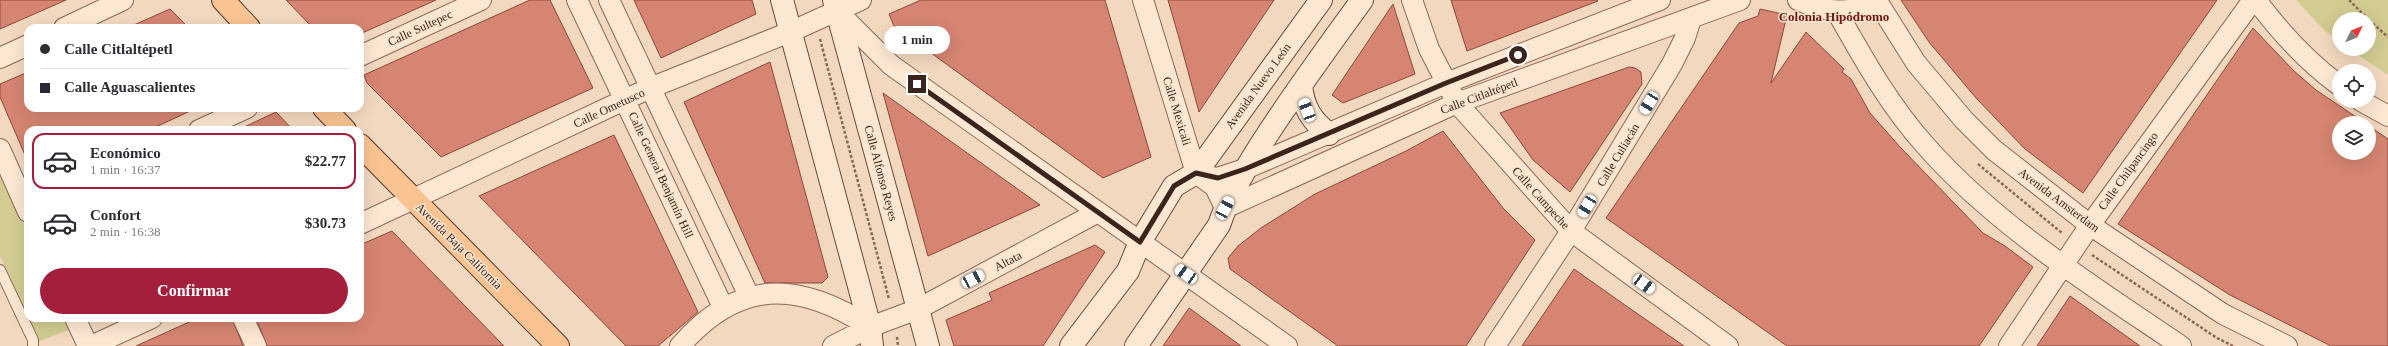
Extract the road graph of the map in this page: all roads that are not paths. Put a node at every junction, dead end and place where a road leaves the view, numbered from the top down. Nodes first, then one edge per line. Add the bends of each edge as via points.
1 (123, 0) edge
2 (223, 0) edge
3 (481, 0) edge
4 (577, 0) edge
5 (609, 0) edge
6 (782, 0) edge
7 (861, 0) edge
8 (1143, 0) edge
9 (1321, 0) edge
10 (1362, 0) edge
11 (1412, 0) edge
12 (1660, 0) edge
13 (1740, 0) edge
14 (1798, 0) edge
15 (1877, 0) edge
16 (2254, 0) edge
17 (835, 5) edge
18 (1837, 12) junction
19 (1691, 19) junction
20 (72, 24) edge
21 (245, 24) edge
22 (790, 32) junction
23 (24, 47) edge
24 (364, 54) edge
25 (0, 58) edge
26 (2332, 80) edge
27 (1446, 83) junction
28 (1301, 85) junction
29 (650, 88) junction
30 (625, 100) junction
31 (1457, 103) junction
32 (2374, 108) edge
33 (238, 112) edge
34 (328, 112) edge
35 (2388, 116) edge
36 (208, 126) edge
37 (341, 126) edge
38 (1329, 134) junction
39 (0, 149) edge
40 (364, 149) edge
41 (1245, 169) junction
42 (1196, 173) junction
43 (414, 200) junction
44 (24, 201) edge
45 (1225, 208) junction
46 (1098, 212) junction
47 (364, 222) edge
48 (2090, 224) junction
49 (1571, 231) junction
50 (1140, 242) junction
51 (2062, 266) junction
52 (0, 270) edge
53 (1186, 274) junction
54 (749, 296) junction
55 (723, 308) junction
56 (918, 309) junction
57 (24, 321) edge
58 (25, 322) edge
59 (77, 322) edge
60 (143, 322) edge
61 (245, 322) edge
62 (871, 337) edge
63 (35, 344) edge
64 (88, 346) edge
65 (91, 346) edge
66 (256, 346) edge
67 (558, 346) edge
68 (680, 346) edge
69 (833, 346) edge
70 (928, 346) edge
71 (1071, 346) edge
72 (1136, 346) edge
73 (1287, 346) edge
74 (1495, 346) edge
75 (1728, 346) edge
76 (2009, 346) edge
77 (2181, 346) edge
78 (2287, 346) edge

1 - 20 street
2 - 21 main road
3 - 24 street, Calle Sultepec
4 - 30 street, Calle General Benjamín Hill
5 - 29 street
6 - 22 main road
7 - 17 street, Calle Ometusco
8 - 42 street, Calle Mexicali
9 - 42 main road, Avenida Nuevo León
10 - 28 main road
11 - 27 street, Calle Campeche via 1429,49
12 - 27 street, Calle Citlaltépetl
13 - 19 street, Calle Citlaltépetl
14 - 18 street via 1816,8
15 - 18 street via 1862,8
15 - 48 street, Avenida Amsterdam via 1916,63 1964,120 1994,150
16 - 26 street via 2312,64
16 - 48 street, Calle Chilpancingo
17 - 22 street, Calle Ometusco via 815,21
17 - 46 street via 891,65
17 - 56 main road, Calle Alfonso Reyes
18 - 51 street via 1881,88 1925,145 1972,192
19 - 31 street, Calle Citlaltépetl
19 - 49 street, Calle Culiacán via 1672,64
22 - 29 street, Calle Ometusco
22 - 62 main road
23 - 25 street
27 - 31 street, Calle Campeche
27 - 38 street, Calle Citlaltépetl
28 - 38 main road via 1307,110 1313,120
28 - 41 main road
29 - 30 street, Calle Ometusco
29 - 54 street
30 - 43 street, Calle Ometusco
30 - 55 street, Calle General Benjamín Hill
31 - 45 street, Calle Citlaltépetl
31 - 49 street, Calle Campeche
32 - 35 street
33 - 36 street
34 - 37 main road
38 - 41 street, Calle Citlaltépetl
39 - 44 street
40 - 43 main road, Avenida Baja California
41 - 42 street via 1218,178
41 - 45 main road
42 - 45 street via 1215,187
42 - 50 main road, Avenida Nuevo León via 1174,186
43 - 47 street, Calle Ometusco
43 - 67 main road, Avenida Baja California
45 - 53 main road via 1219,225
46 - 50 street
46 - 56 street, Altata
48 - 51 street, Calle Chilpancingo
48 - 78 street, Avenida Amsterdam via 2222,314
49 - 74 street, Calle Culiacán
49 - 75 street, Calle Campeche
50 - 53 street
50 - 71 main road, Avenida Nuevo León via 1128,271
51 - 76 street, Calle Chilpancingo
51 - 77 street
52 - 57 lane
53 - 72 main road
53 - 73 street
54 - 55 street
54 - 62 street via 786,295 824,302 848,313
55 - 68 street via 704,322
56 - 62 street, Altata via 894,318
56 - 70 main road, Calle Alfonso Reyes
58 - 63 lane
59 - 64 street
60 - 65 street
61 - 66 street
62 - 69 street, Altata

